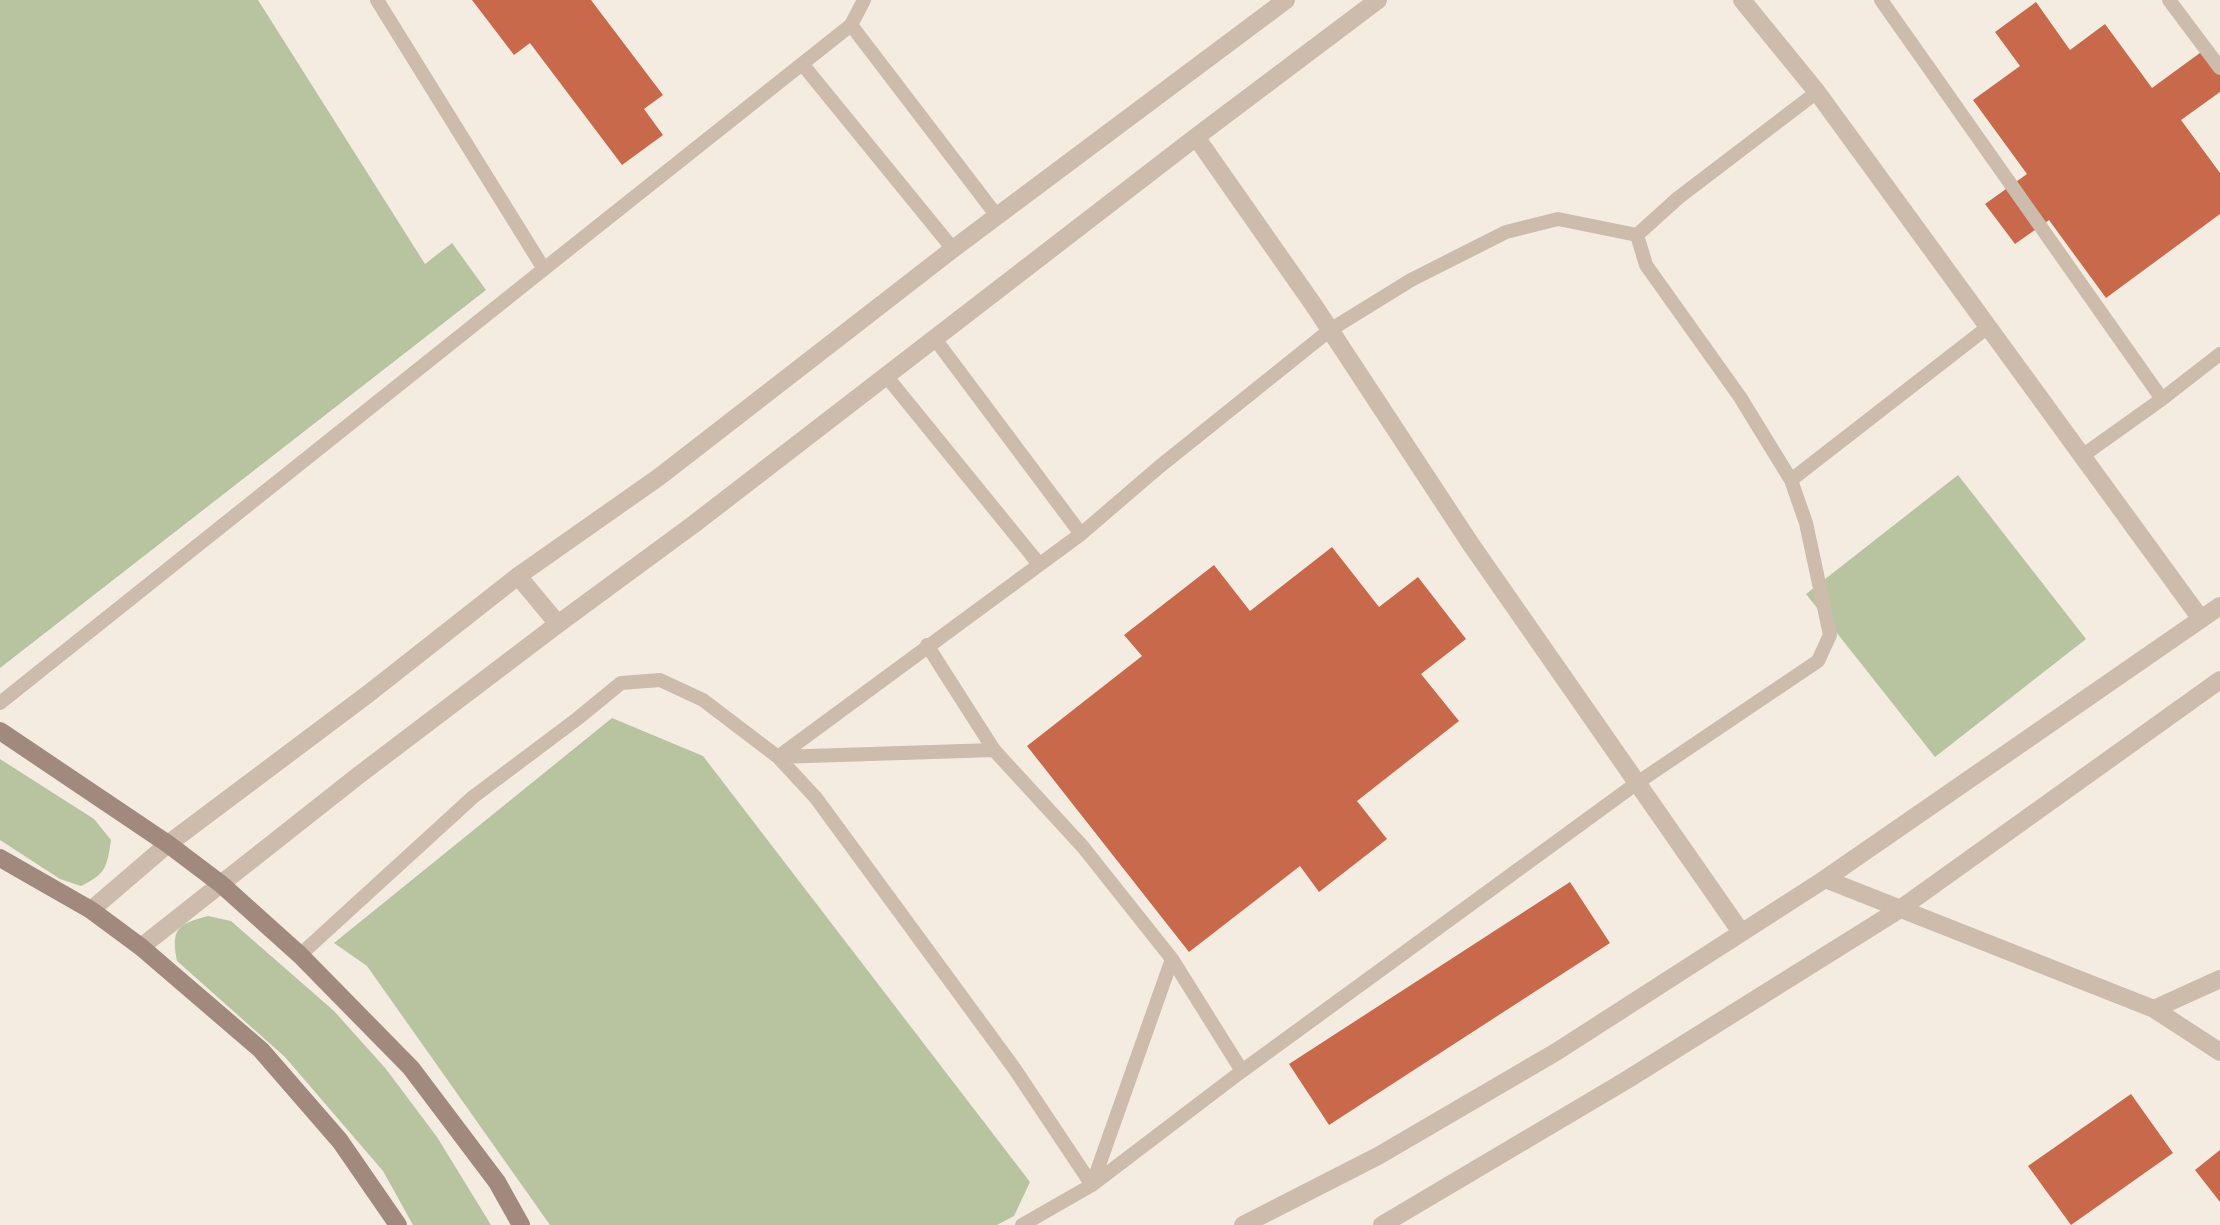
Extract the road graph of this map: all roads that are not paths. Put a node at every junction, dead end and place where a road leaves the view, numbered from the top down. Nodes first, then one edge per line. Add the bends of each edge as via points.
1 (377, 0) edge
2 (864, 0) edge
3 (1286, 0) edge
4 (1378, 0) edge
5 (1742, 0) edge
6 (1881, 0) edge
7 (2169, 0) edge
8 (851, 25) junction
9 (803, 65) junction
10 (2220, 68) edge
11 (1817, 92) junction
12 (1196, 137) junction
13 (997, 216) junction
14 (1637, 235) junction
15 (953, 249) junction
16 (544, 269) junction
17 (1988, 327) junction
18 (1330, 330) junction
19 (935, 339) junction
20 (2220, 354) edge
21 (887, 377) junction
22 (2162, 399) junction
23 (2082, 456) junction
24 (1791, 480) junction
25 (1081, 534) junction
26 (1039, 564) junction
27 (518, 576) junction
28 (2220, 607) edge
29 (2201, 620) junction
30 (558, 624) junction
31 (928, 645) junction
32 (2220, 680) edge
33 (0, 703) edge
34 (0, 732) edge
35 (994, 750) junction
36 (778, 757) junction
37 (1637, 783) junction
38 (168, 845) junction
39 (0, 858) edge
40 (1825, 879) junction
41 (221, 884) junction
42 (1900, 909) junction
43 (91, 911) junction
44 (1741, 932) junction
45 (141, 947) junction
46 (300, 955) junction
47 (1172, 959) junction
48 (2220, 979) edge
49 (2154, 1009) junction
50 (2220, 1052) edge
51 (1242, 1071) junction
52 (1092, 1185) junction
53 (398, 1225) edge
54 (521, 1225) edge
55 (1022, 1225) edge
56 (1243, 1225) edge
57 (1382, 1225) edge

1 - 16 lane
2 - 8 lane
3 - 13 street
4 - 12 street
5 - 11 street
6 - 22 lane
7 - 10 lane
8 - 9 lane
8 - 13 lane
9 - 15 lane
9 - 16 lane
11 - 14 lane
11 - 17 street
12 - 18 street
12 - 19 street
13 - 15 street
14 - 18 lane via 1558,219 1506,232 1411,280
14 - 24 lane via 1646,265 1740,397
15 - 27 street via 659,477
16 - 33 lane
17 - 23 street
17 - 24 lane
18 - 25 lane
18 - 37 street via 1470,543
19 - 21 street
19 - 25 lane
20 - 22 lane
21 - 26 lane
21 - 30 street
22 - 23 lane
23 - 29 street
24 - 37 lane via 1806,523 1830,635 1818,661
25 - 26 lane
26 - 31 lane
27 - 30 street
27 - 38 street
28 - 29 street
29 - 40 street
30 - 41 street
31 - 35 lane
31 - 36 lane
32 - 42 street
34 - 38 main road
35 - 36 lane
35 - 47 lane via 1083,847
36 - 46 lane via 703,701 660,680 621,683 473,797
36 - 52 lane via 816,799 1014,1068
37 - 44 street
37 - 51 lane
38 - 41 main road
38 - 43 street
39 - 43 main road
40 - 42 street
40 - 44 street
41 - 45 street
41 - 46 main road
42 - 49 street
42 - 57 street via 1625,1081
43 - 45 main road
44 - 56 street via 1556,1052 1378,1156
45 - 53 main road via 261,1050 340,1141
46 - 54 main road via 411,1068 497,1182
47 - 51 lane
47 - 52 lane
48 - 49 street
49 - 50 street
51 - 52 lane
52 - 55 lane

